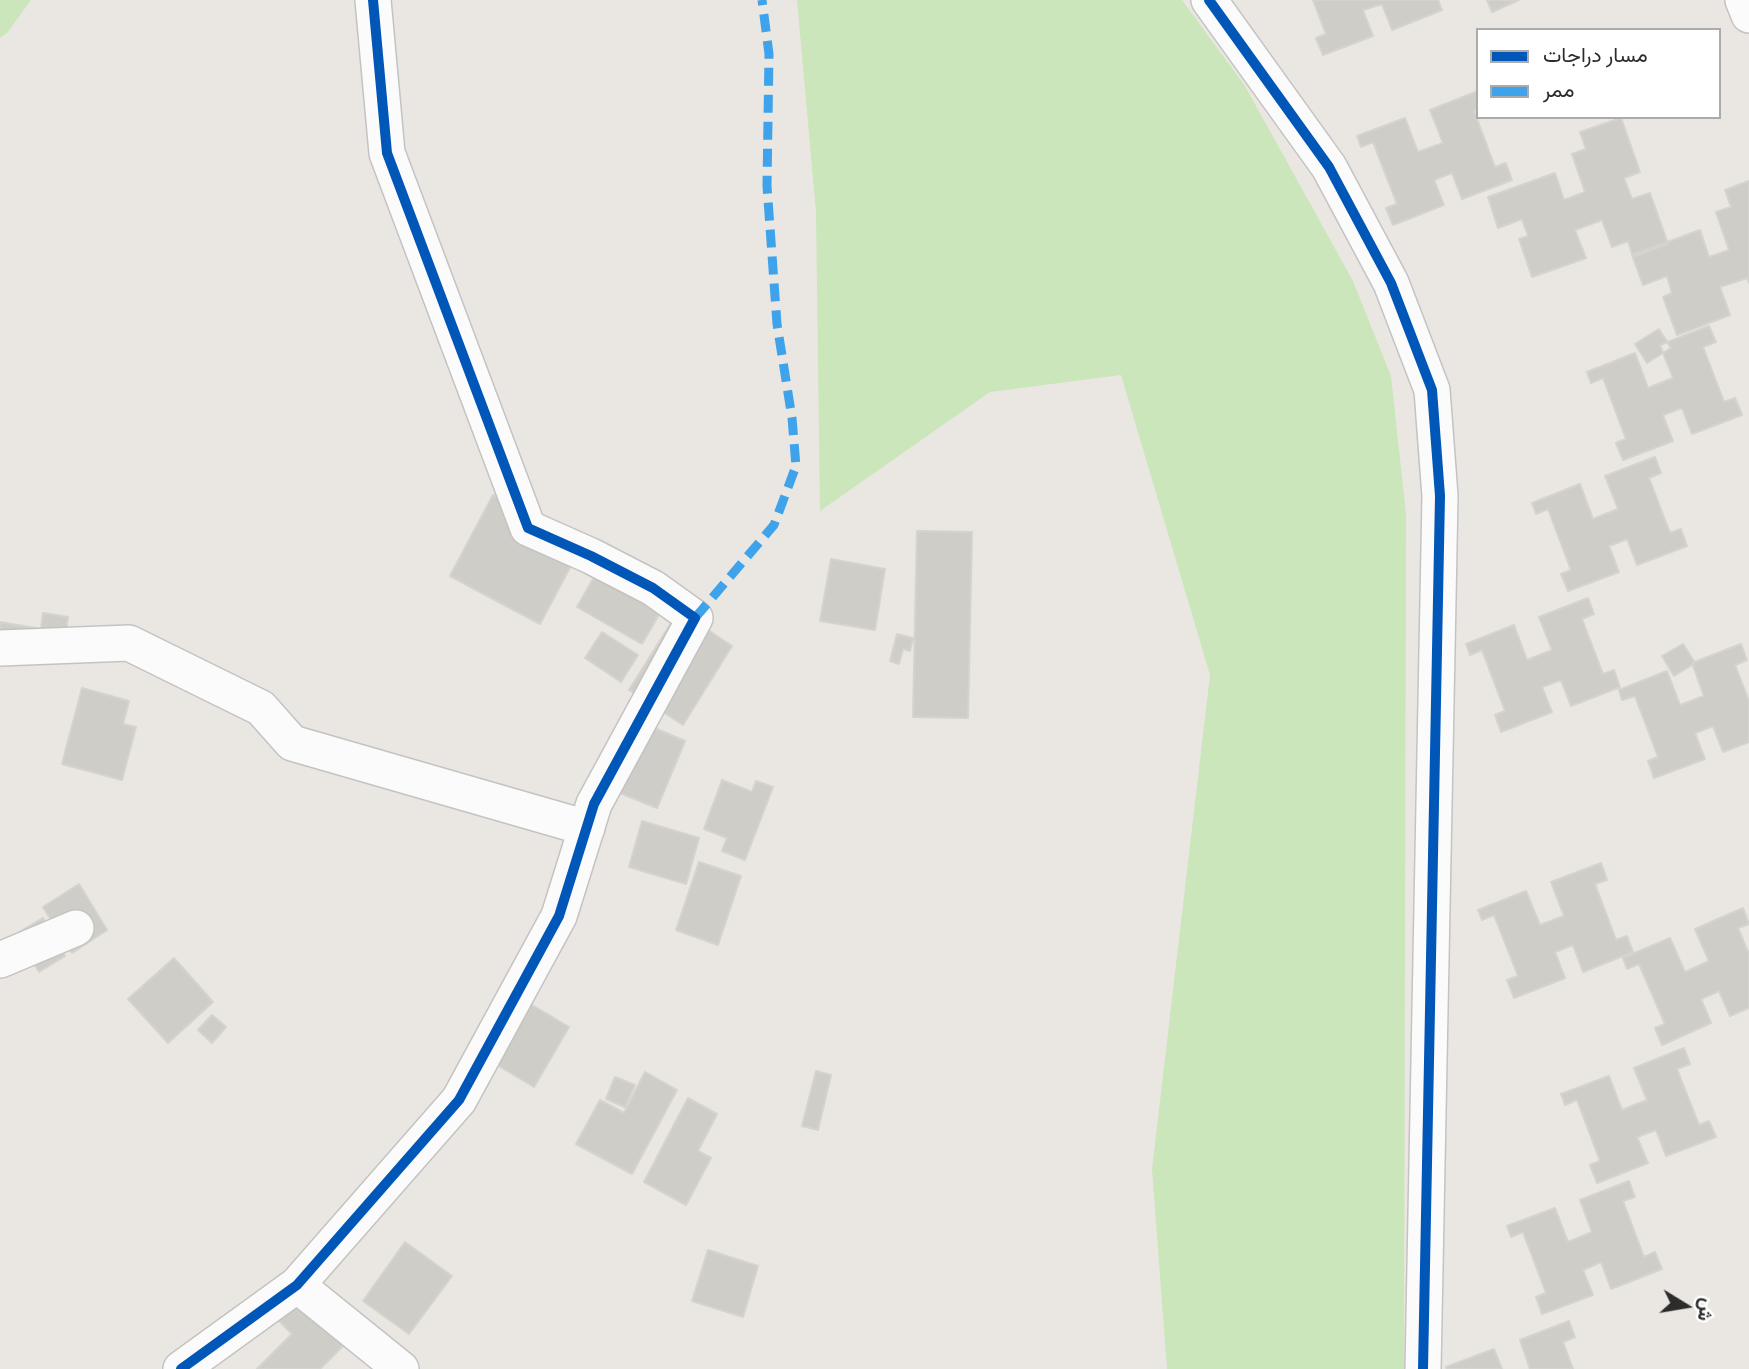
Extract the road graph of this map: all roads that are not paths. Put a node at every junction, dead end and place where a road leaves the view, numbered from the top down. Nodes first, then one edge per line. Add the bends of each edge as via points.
1 (373, 0) edge
2 (1209, 0) edge
3 (1743, 0) edge
4 (1749, 15) edge
5 (0, 648) edge
6 (587, 828) junction
7 (76, 928) dead end
8 (0, 960) edge
9 (297, 1285) junction
10 (181, 1369) edge
11 (401, 1369) edge
12 (1423, 1369) edge

1 - 6 street via 387,153 528,528 653,588 695,618 594,804
2 - 12 street via 1329,167 1391,283 1432,390 1440,496
3 - 4 street
5 - 6 street via 129,643 261,708 292,743
6 - 9 street via 559,916 459,1100
7 - 8 street
9 - 10 street
9 - 11 street

